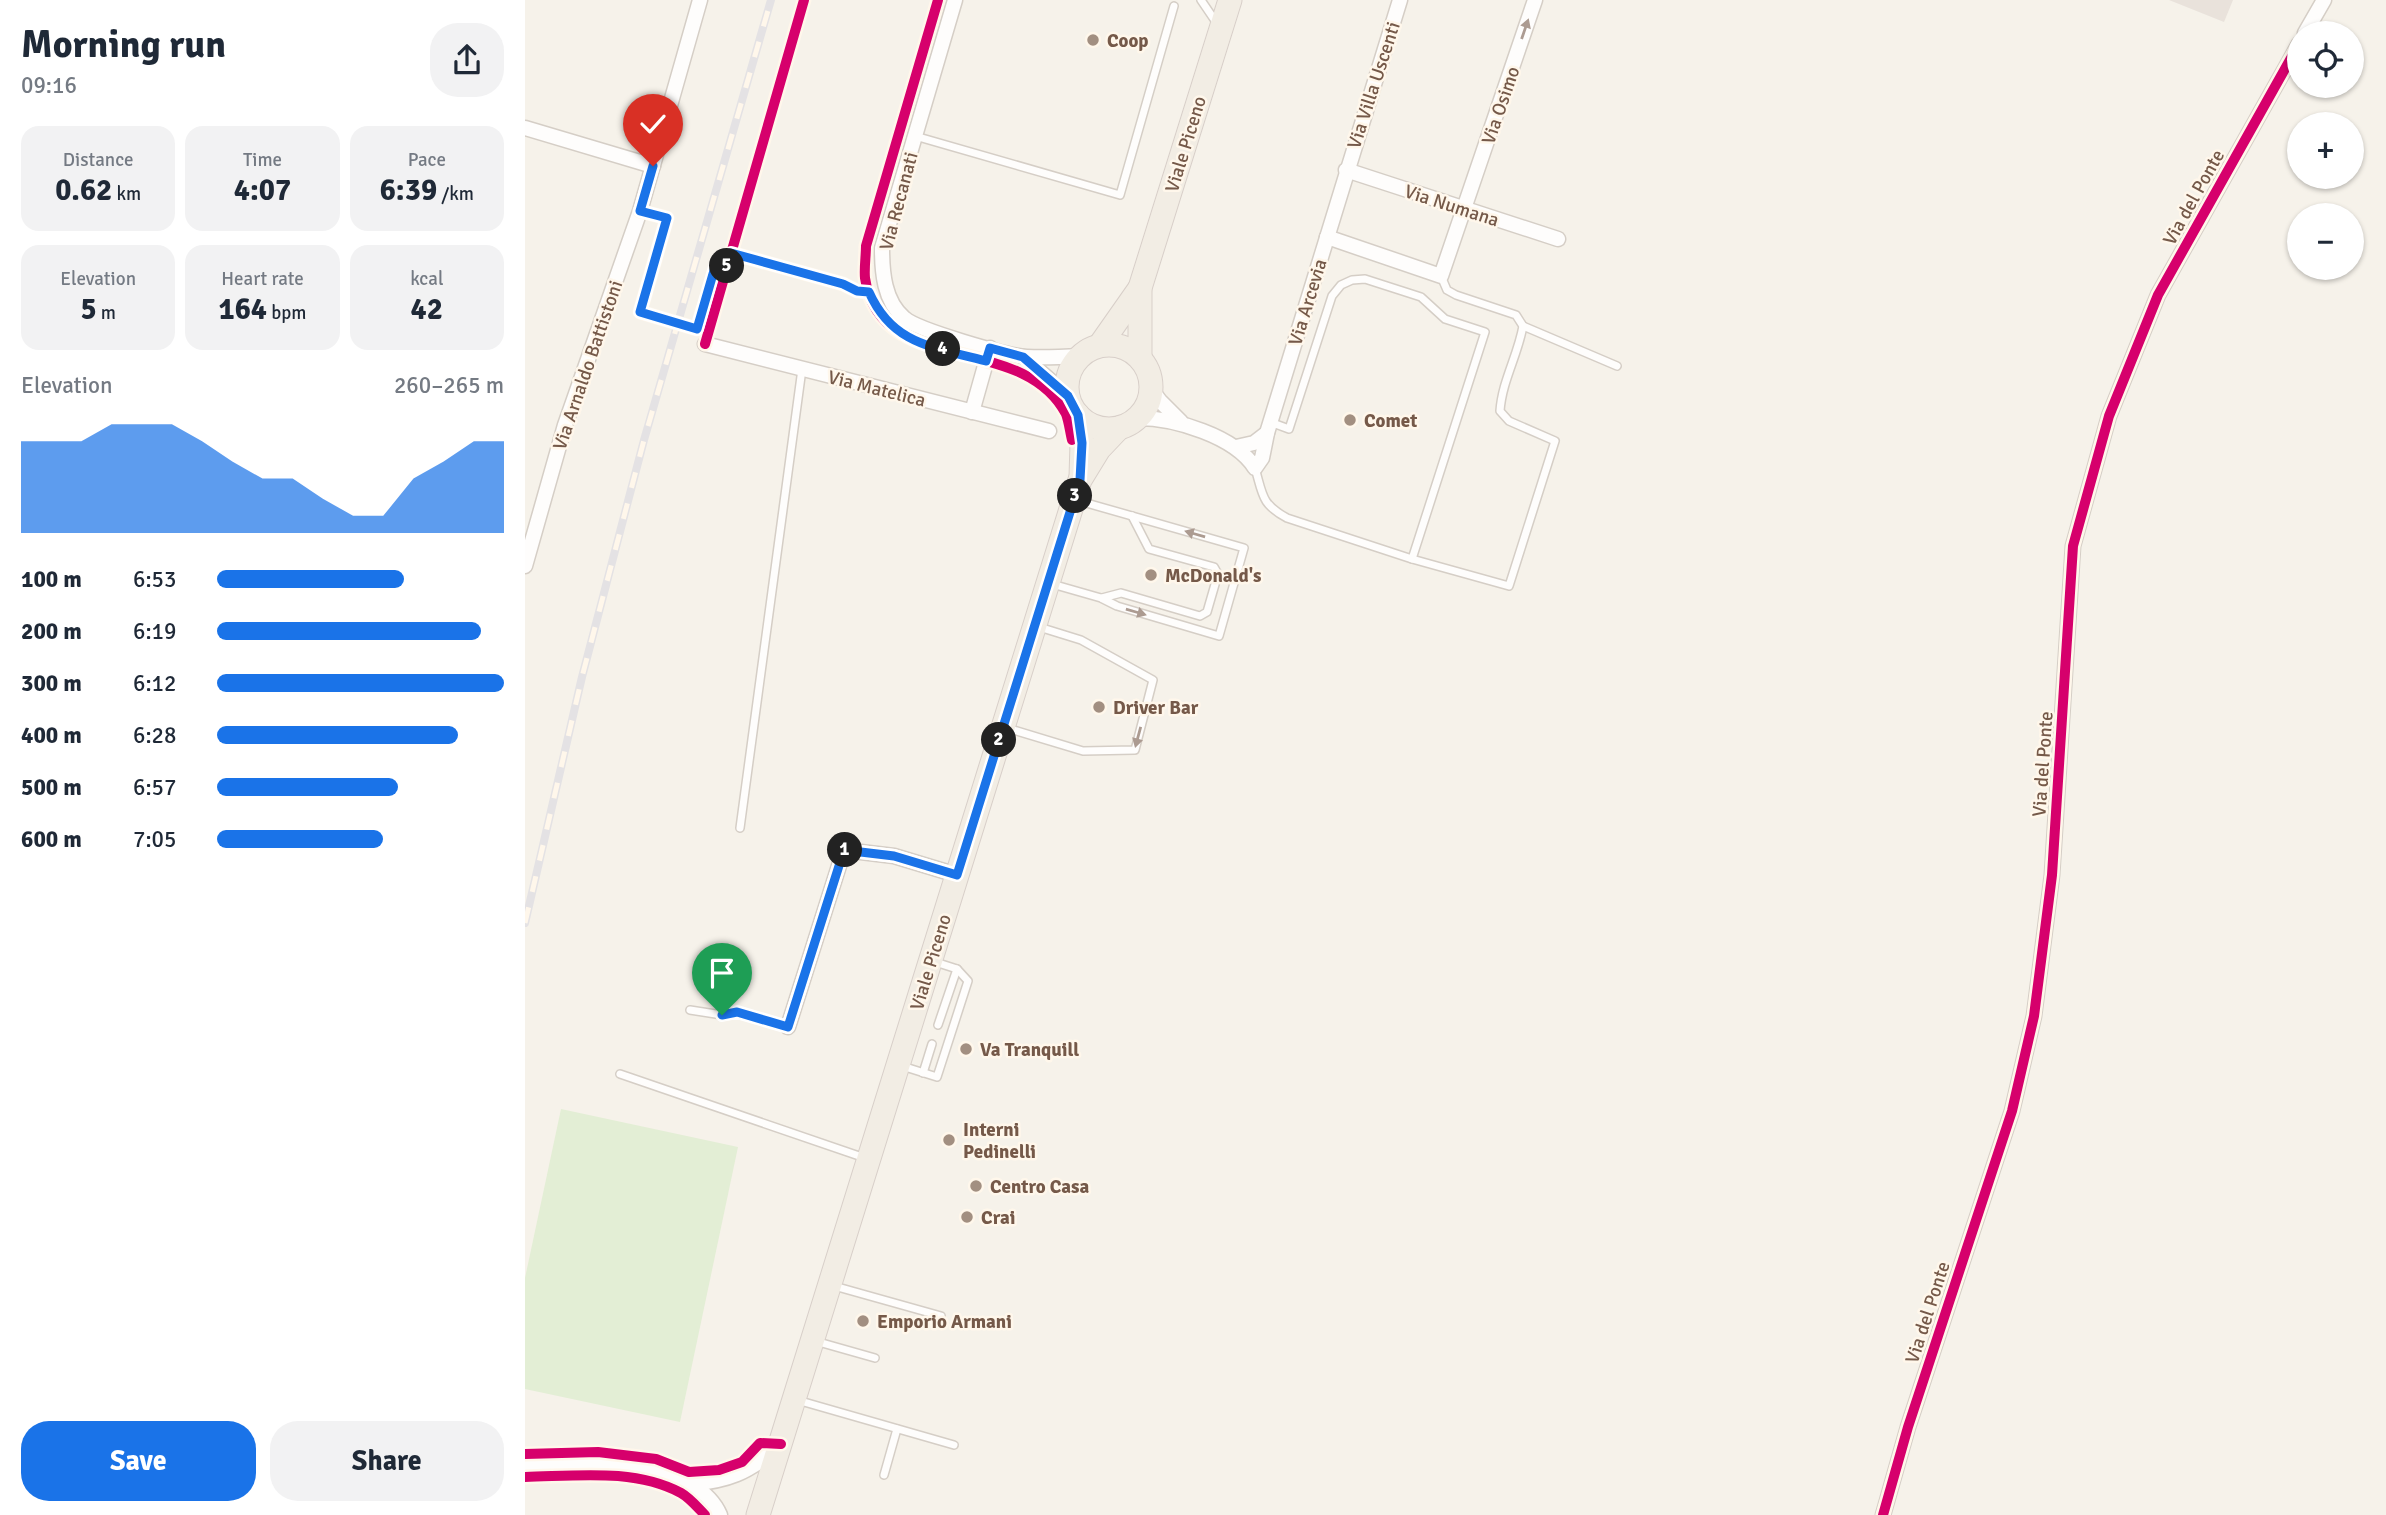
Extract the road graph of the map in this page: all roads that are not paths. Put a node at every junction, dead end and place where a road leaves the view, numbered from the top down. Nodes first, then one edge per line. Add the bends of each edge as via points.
1 (700, 0) edge
2 (955, 0) edge
3 (1201, 0) edge
4 (1230, 0) edge
5 (1400, 0) edge
6 (1535, 0) edge
7 (2324, 0) edge
8 (1174, 6) dead end
9 (2312, 21) edge
10 (1221, 29) junction
11 (2287, 65) edge
12 (525, 128) edge
13 (915, 136) junction
14 (653, 166) junction
15 (1346, 170) junction
16 (1464, 210) junction
17 (1327, 237) junction
18 (1558, 239) dead end
19 (1441, 276) junction
20 (1140, 288) junction
21 (1523, 326) junction
22 (705, 344) dead end
23 (990, 348) junction
24 (1090, 351) junction
25 (1023, 357) junction
26 (1140, 358) junction
27 (1616, 366) dead end
28 (802, 369) junction
29 (1151, 389) junction
30 (1073, 406) junction
31 (972, 412) junction
32 (1128, 423) junction
33 (1182, 423) junction
34 (1268, 428) junction
35 (1049, 431) dead end
36 (1235, 447) junction
37 (1255, 468) junction
38 (1077, 489) junction
39 (1132, 516) junction
40 (1412, 559) junction
41 (525, 566) edge
42 (1048, 582) junction
43 (1101, 598) junction
44 (1035, 626) junction
45 (1003, 727) junction
46 (740, 828) dead end
47 (957, 875) junction
48 (931, 960) junction
49 (957, 968) junction
50 (690, 1010) dead end
51 (938, 1026) dead end
52 (788, 1027) joint
53 (932, 1044) dead end
54 (898, 1065) junction
55 (923, 1073) junction
56 (619, 1074) dead end
57 (869, 1160) junction
58 (830, 1284) junction
59 (941, 1316) dead end
60 (813, 1341) junction
61 (875, 1358) dead end
62 (795, 1399) junction
63 (897, 1429) junction
64 (781, 1444) junction
65 (954, 1446) dead end
66 (525, 1465) edge
67 (884, 1475) dead end
68 (689, 1485) junction
69 (719, 1515) edge
70 (758, 1515) edge
71 (1883, 1515) edge

1 - 14 street, Via Arnaldo Battistoni
2 - 13 street, Via Recanati
3 - 10 lane
4 - 10 main road, Viale Piceno
5 - 15 street, Via Villa Uscenti
16 -> 6 street, Via Osimo
7 - 9 street
8 - 13 lane via 1120,195
10 - 20 main road, Viale Piceno
11 - 71 street, Via del Ponte via 2158,295 2109,416 2073,546 2052,875 2034,1016 2011,1111
12 - 14 street
13 - 23 street, Via Recanati via 882,248 882,274 891,301 902,317 919,328
14 - 41 street, Via Arnaldo Battistoni via 565,425
15 - 16 street, Via Numana
15 - 17 street, Via Arcevia
16 - 18 street, Via Numana
16 - 19 street, Via Osimo
17 - 19 street
17 - 34 street, Via Arcevia
19 - 21 lane via 1447,290 1516,315
20 - 24 main road, Viale Piceno
20 - 26 main road, Viale Piceno
21 - 27 lane
21 - 40 lane via 1500,411 1509,421 1555,441 1509,586
22 - 28 street, Via Matelica
23 - 25 street, Via Recanati
23 - 31 street
24 - 25 street, Via Recanati
24 - 26 main road via 1122,346
24 - 30 main road, Viale Piceno via 1069,374
25 - 30 street, Via Recanati
26 - 29 main road, Viale Piceno via 1147,367
28 - 31 street, Via Matelica
28 - 46 lane
29 - 32 main road, Viale Piceno via 1145,410
29 - 33 street
30 - 32 main road via 1097,427
30 - 38 main road, Viale Piceno via 1082,443
31 - 35 street, Via Matelica
32 - 33 street via 1168,419
32 - 38 main road, Viale Piceno via 1099,449
33 - 36 street
34 - 36 street via 1254,443
34 - 37 street, Via Arcevia
34 - 40 lane via 1289,429 1332,296 1352,280 1365,279 1421,297 1445,319 1485,332
36 - 37 street
37 - 40 lane via 1271,509
38 - 39 lane
38 - 42 main road, Viale Piceno
39 - 43 lane via 1149,549 1214,568 1218,574 1206,612 1200,616 1121,593
43 -> 39 lane via 1219,636 1244,548
42 - 43 lane
42 - 44 main road, Viale Piceno
44 - 45 main road, Viale Piceno
44 -> 45 lane via 1081,640 1153,680 1135,750 1083,751
45 - 47 main road, Viale Piceno
47 - 48 main road, Viale Piceno
47 - 52 street via 894,856 844,850
48 - 49 lane
48 - 54 main road, Viale Piceno
49 - 51 lane
49 - 55 lane via 968,981 937,1077
50 - 52 lane via 722,1015 737,1012
53 - 55 lane
54 - 55 lane
54 - 57 main road, Viale Piceno
56 - 57 lane
57 - 58 main road, Viale Piceno
58 - 59 lane
58 - 60 main road, Viale Piceno
60 - 61 lane
60 - 62 main road, Viale Piceno
62 - 63 lane
62 - 64 main road, Viale Piceno
63 - 65 lane
63 - 67 lane
64 - 68 street via 738,1476
64 - 70 main road, Viale Piceno
66 - 68 street via 595,1462 650,1469
68 - 69 street via 705,1493

